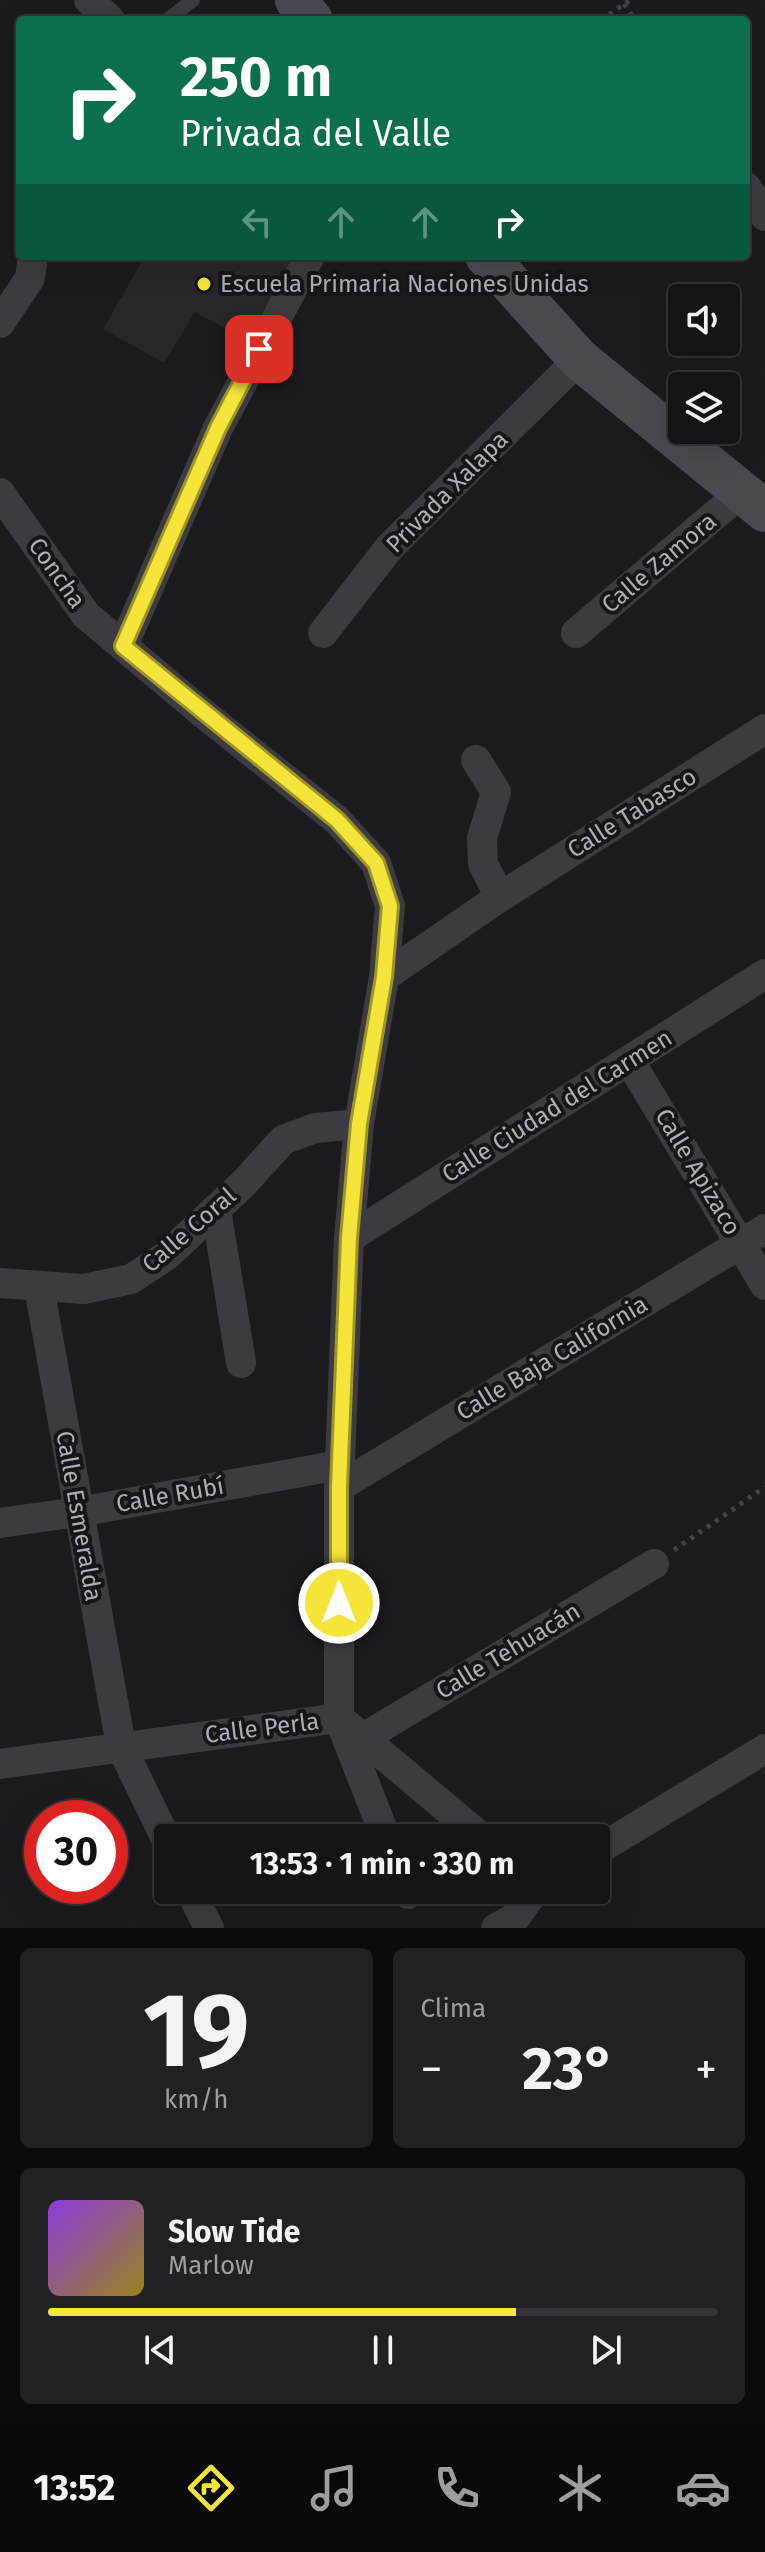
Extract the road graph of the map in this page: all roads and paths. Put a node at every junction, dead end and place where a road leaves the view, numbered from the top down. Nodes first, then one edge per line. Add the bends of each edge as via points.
1 (89, 0) edge
2 (193, 0) edge
3 (296, 0) edge
4 (627, 2) edge
5 (106, 16) edge
6 (172, 16) edge
7 (309, 16) edge
8 (607, 16) edge
9 (750, 193) edge
10 (765, 216) edge
11 (32, 260) edge
12 (308, 260) edge
13 (490, 260) edge
14 (0, 323) edge
15 (579, 359) junction
16 (0, 493) edge
17 (753, 502) edge
18 (323, 633) dead end
19 (576, 633) dead end
20 (123, 646) junction
21 (765, 729) edge
22 (476, 760) dead end
23 (500, 897) junction
24 (765, 974) edge
25 (384, 977) junction
26 (629, 1060) junction
27 (359, 1124) junction
28 (216, 1209) junction
29 (753, 1236) edge
30 (349, 1238) junction
31 (0, 1283) edge
32 (765, 1285) edge
33 (39, 1287) junction
34 (241, 1363) dead end
35 (340, 1476) junction
36 (765, 1487) edge
37 (78, 1512) junction
38 (0, 1523) edge
39 (654, 1564) joint
40 (339, 1718) junction
41 (363, 1738) junction
42 (121, 1746) junction
43 (765, 1749) edge
44 (0, 1764) edge
45 (159, 1824) edge
46 (381, 1824) edge
47 (465, 1824) edge
48 (610, 1843) edge
49 (197, 1904) edge
50 (525, 1904) edge
51 (209, 1928) edge
52 (496, 1928) edge

1 - 5 street
2 - 6 lane
3 - 7 main road
4 - 8 path
9 - 10 street
11 - 14 street via 30,278
12 - 20 street via 218,428
13 - 15 main road
15 - 17 main road
15 - 18 street, Privada Xalapa via 389,548
16 - 20 street, Concha via 86,615
17 - 19 street, Calle Zamora
20 - 25 street, Concha via 337,820 376,863 390,906
21 - 23 street, Calle Tabasco
22 - 23 street via 496,792 482,838 483,864
23 - 25 street, Calle Tabasco
24 - 26 street, Calle Ciudad del Carmen
25 - 27 street, Concha
26 - 29 street, Calle Apizaco
26 - 30 street, Calle Ciudad del Carmen
27 - 28 street, Calle Coral via 315,1128 283,1140
27 - 30 street, Concha
28 - 33 street, Calle Coral via 166,1256 131,1279 84,1289
28 - 34 street
29 - 32 street, Calle Apizaco
29 - 35 street, Calle Baja California
30 - 35 street, Concha
31 - 33 street, Calle Coral
33 - 37 street, Calle Esmeralda
35 - 37 street, Calle Rubí
35 - 40 street, Concha
36 - 39 path
37 - 38 street, Calle Rubí
37 - 42 street, Calle Esmeralda
39 - 41 street, Calle Tehuacán
40 - 41 street, Calle Perla
40 - 42 street, Calle Perla
40 - 46 street
41 - 47 street, Calle Perla
42 - 44 street, Calle Perla
42 - 45 street, Calle Esmeralda
43 - 48 street
49 - 51 street
50 - 52 street via 515,1918

